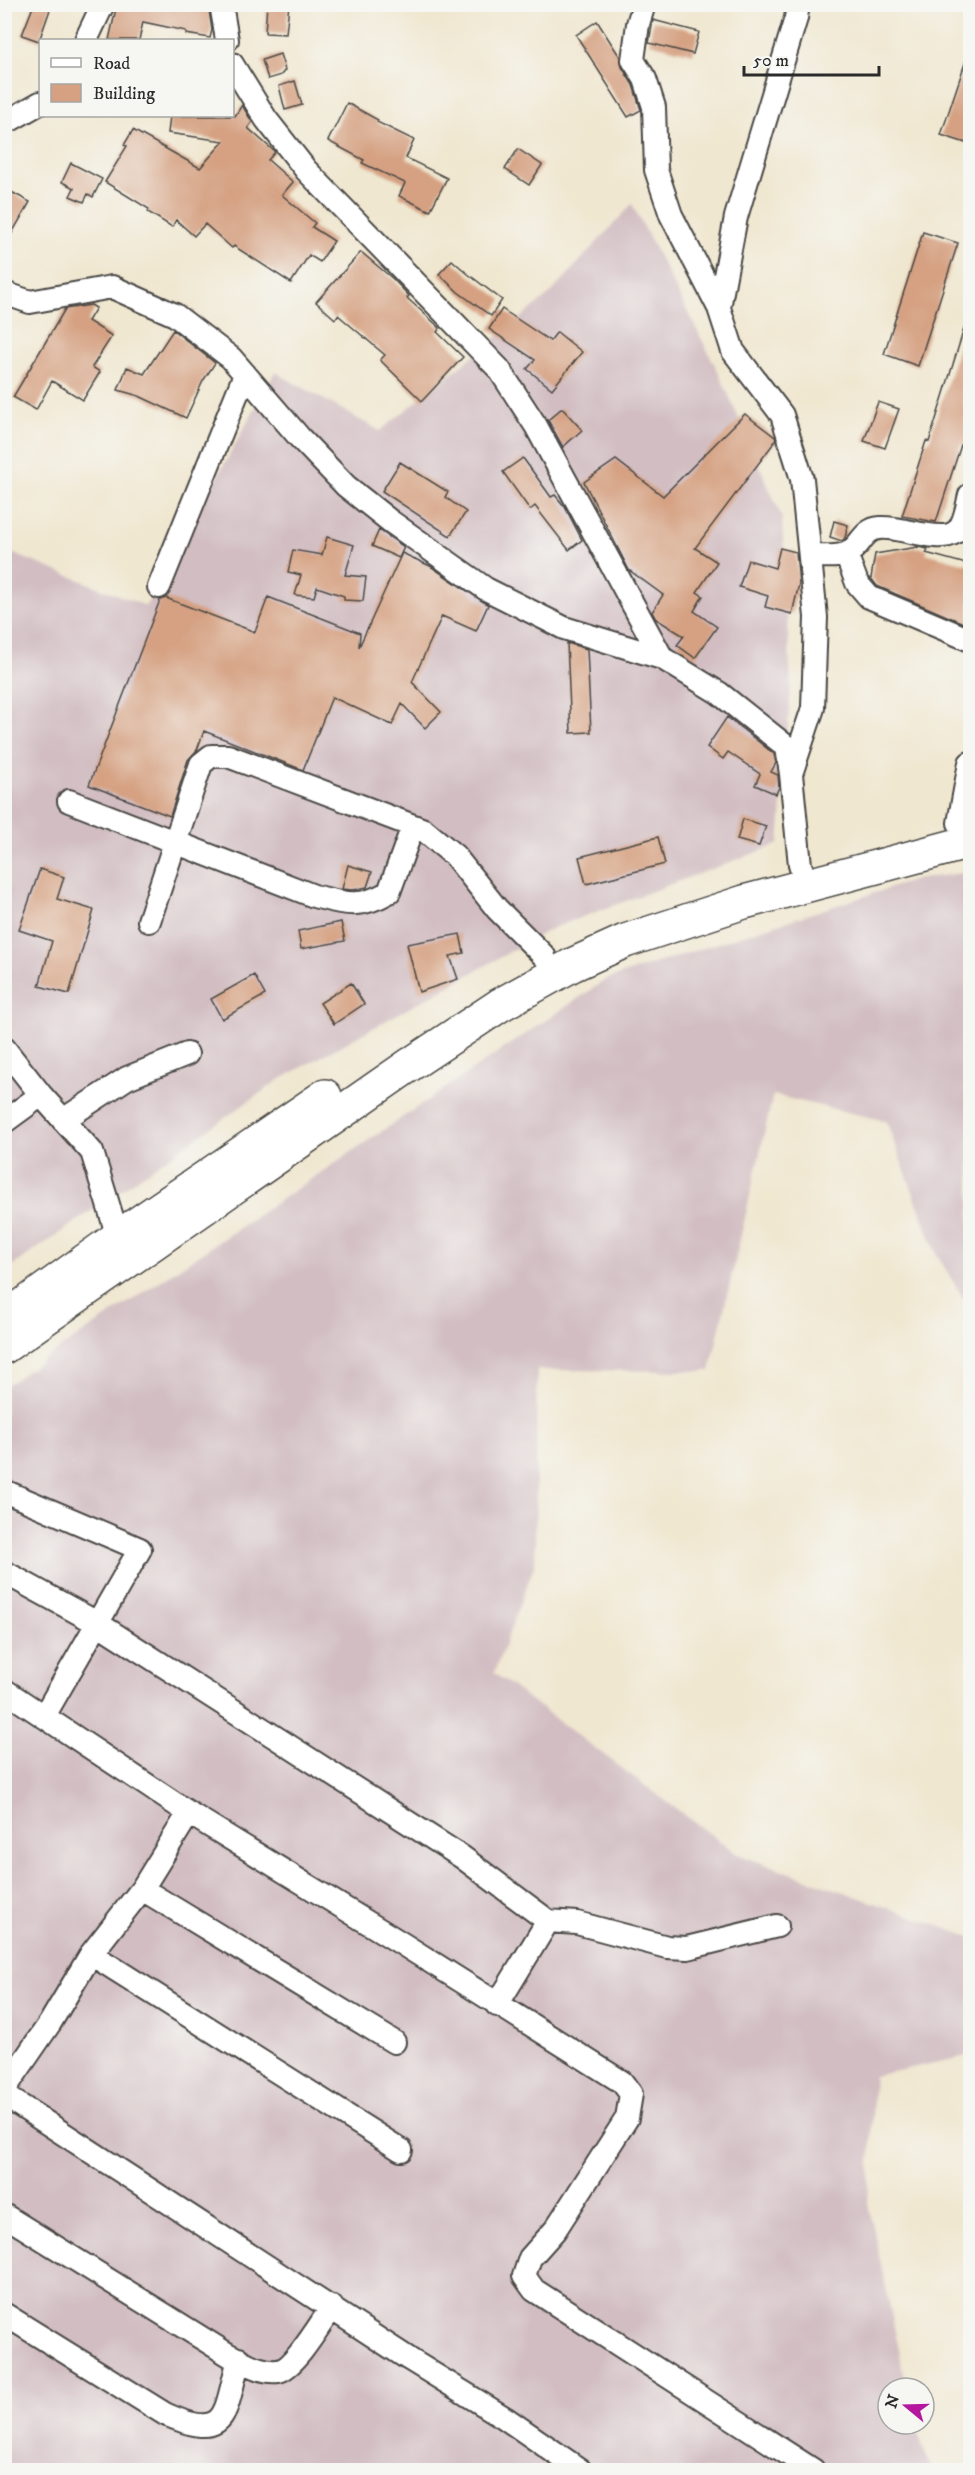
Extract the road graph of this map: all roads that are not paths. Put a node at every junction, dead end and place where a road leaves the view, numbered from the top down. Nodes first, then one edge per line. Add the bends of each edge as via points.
1 (103, 4) edge
2 (222, 4) edge
3 (644, 4) edge
4 (798, 4) edge
5 (86, 39) edge
6 (227, 39) edge
7 (234, 67) edge
8 (39, 104) edge
9 (4, 121) edge
10 (4, 293) edge
11 (719, 308) junction
12 (245, 374) junction
13 (970, 495) edge
14 (846, 554) junction
15 (811, 556) junction
16 (159, 587) dead end
17 (970, 640) edge
18 (662, 658) junction
19 (970, 763) edge
20 (791, 774) junction
21 (69, 801) dead end
22 (413, 826) junction
23 (967, 828) edge
24 (176, 841) junction
25 (803, 875) junction
26 (149, 921) dead end
27 (544, 956) junction
28 (4, 1048) edge
29 (187, 1054) dead end
30 (41, 1095) junction
31 (63, 1120) junction
32 (4, 1122) edge
33 (118, 1237) junction
34 (4, 1319) edge
35 (4, 1347) edge
36 (4, 1491) edge
37 (4, 1572) edge
38 (97, 1623) junction
39 (4, 1690) edge
40 (44, 1716) junction
41 (189, 1813) junction
42 (142, 1889) junction
43 (548, 1922) junction
44 (777, 1926) dead end
45 (91, 1954) junction
46 (497, 2005) junction
47 (394, 2042) dead end
48 (4, 2090) edge
49 (4, 2095) edge
50 (401, 2150) dead end
51 (4, 2215) edge
52 (332, 2307) junction
53 (4, 2314) edge
54 (239, 2360) junction
55 (580, 2470) edge
56 (813, 2470) edge

1 - 5 street
2 - 6 street
3 - 11 street via 633,60 645,79 654,107 656,170 671,215
4 - 11 street via 736,217
7 - 18 street via 306,170 499,369 536,426
8 - 9 street
10 - 12 street via 30,302 112,287 175,315 231,358
11 - 15 street via 733,351 782,415 802,479
12 - 16 street
12 - 18 street via 346,486 486,590 564,628
13 - 14 street via 960,528 954,534 943,537 879,528 868,532
14 - 15 street
14 - 17 street via 857,584 869,597
15 - 20 street via 816,617 813,708
18 - 20 street via 719,693 787,747
19 - 23 street
20 - 25 street
21 - 24 street
22 - 24 street via 389,892 369,903 343,903 314,896
22 - 24 street via 228,756 211,756 201,764
22 - 27 street via 424,830 455,856 497,909
23 - 25 highway
24 - 26 street
25 - 27 highway via 738,881 617,921
25 - 35 highway via 744,902 625,941 500,1005
27 - 33 highway via 489,987
28 - 30 street
29 - 31 street via 127,1078
30 - 31 street
30 - 32 street
31 - 33 street via 92,1152
33 - 34 highway
36 - 38 street via 140,1549
37 - 38 street
38 - 40 street
38 - 43 street via 462,1857
39 - 40 street
40 - 41 street
41 - 42 street
41 - 46 street
42 - 45 street
42 - 47 street
43 - 44 street via 577,1923 667,1947 687,1948
43 - 46 street
45 - 48 street
45 - 50 street
46 - 56 street via 622,2082 632,2094 627,2118 555,2230 530,2258 525,2276 534,2290
49 - 52 street
51 - 54 street
52 - 54 street via 292,2363 279,2371 260,2369
52 - 55 street
53 - 54 street via 165,2414 201,2427 223,2417

